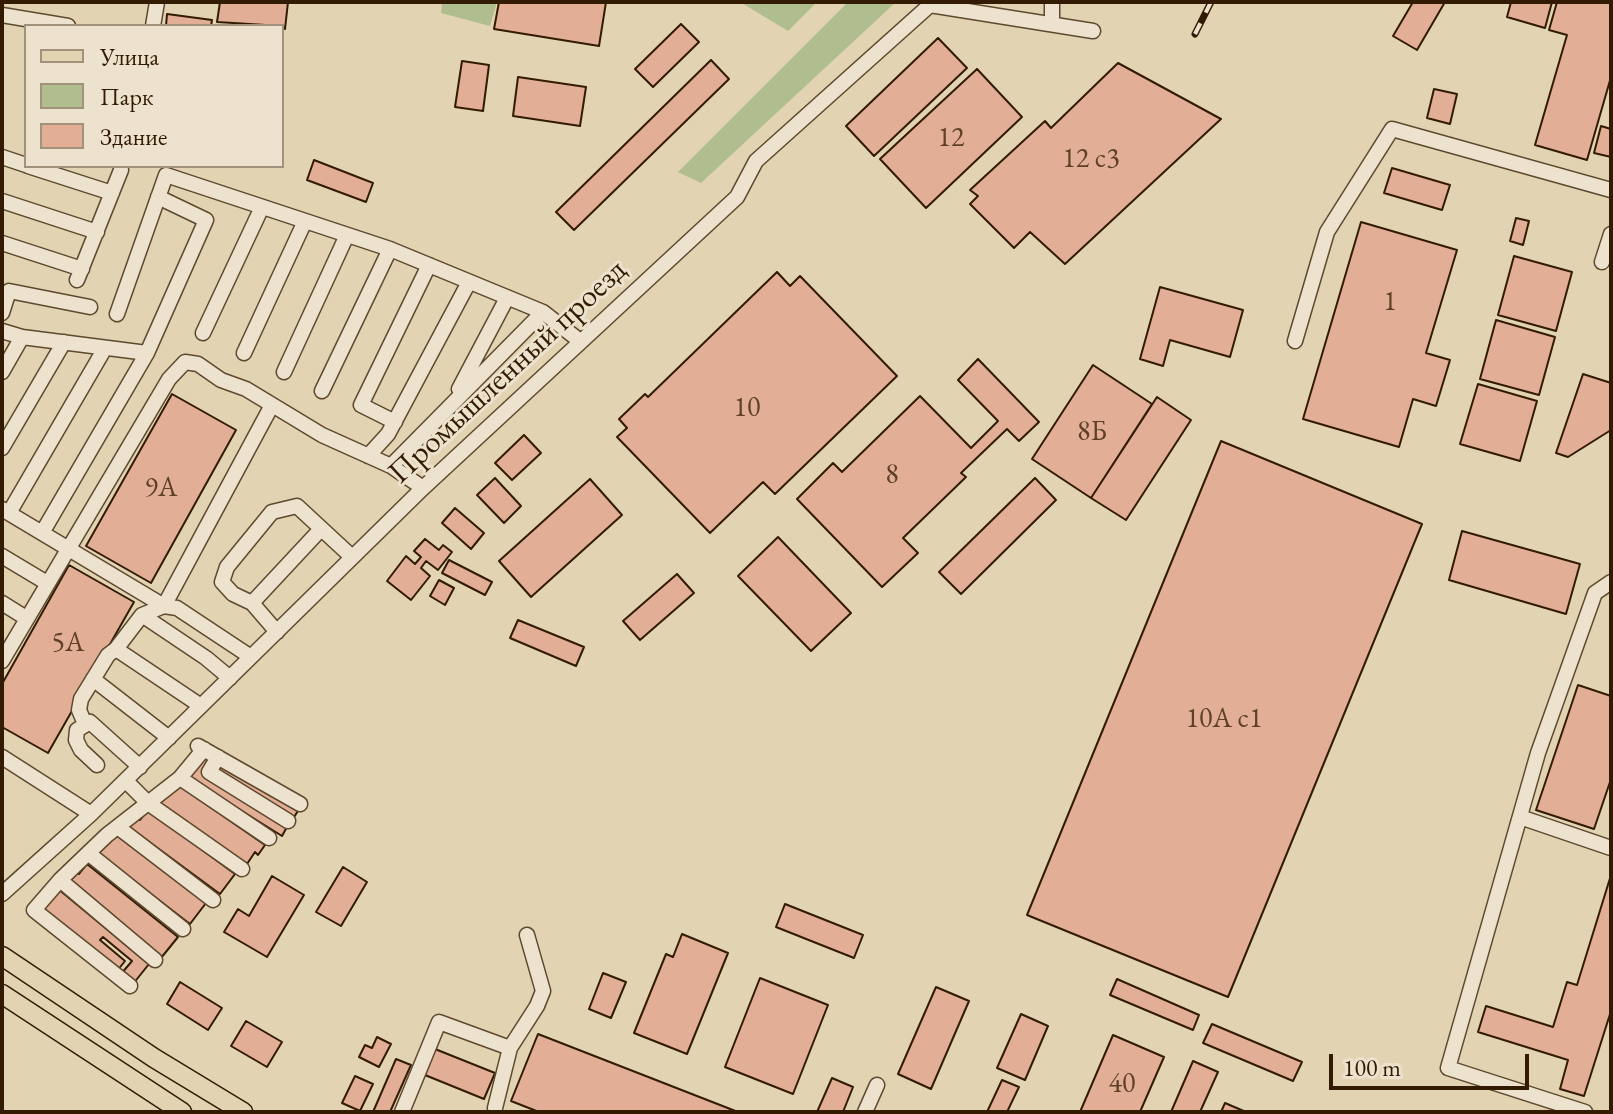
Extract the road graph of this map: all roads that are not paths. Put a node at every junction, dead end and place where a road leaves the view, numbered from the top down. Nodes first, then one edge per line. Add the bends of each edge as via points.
1 (157, 2) edge
2 (1052, 2) edge
3 (2, 15) edge
4 (56, 24) edge
5 (153, 24) edge
6 (1052, 24) junction
7 (1093, 31) dead end
8 (2, 157) edge
9 (24, 165) edge
10 (33, 168) edge
11 (121, 170) dead end
12 (1611, 190) edge
13 (112, 193) junction
14 (158, 197) junction
15 (2, 201) edge
16 (262, 207) junction
17 (305, 221) junction
18 (97, 232) junction
19 (1611, 234) edge
20 (347, 235) junction
21 (2, 243) edge
22 (390, 249) junction
23 (1602, 262) dead end
24 (429, 265) junction
25 (469, 282) junction
26 (507, 298) junction
27 (90, 307) dead end
28 (543, 312) junction
29 (2, 313) edge
30 (117, 314) dead end
31 (2, 331) edge
32 (203, 333) dead end
33 (22, 337) junction
34 (580, 341) junction
35 (1295, 341) dead end
36 (64, 342) junction
37 (105, 348) junction
38 (147, 353) junction
39 (244, 353) dead end
40 (2, 372) edge
41 (284, 372) dead end
42 (322, 391) dead end
43 (451, 402) junction
44 (272, 405) junction
45 (391, 428) junction
46 (2, 448) edge
47 (406, 451) junction
48 (368, 456) junction
49 (391, 466) junction
50 (423, 488) junction
51 (6, 511) edge
52 (321, 529) junction
53 (42, 533) junction
54 (69, 552) junction
55 (2, 556) edge
56 (352, 557) junction
57 (1611, 582) edge
58 (47, 583) junction
59 (2, 603) edge
60 (252, 603) junction
61 (164, 606) junction
62 (142, 615) junction
63 (26, 618) junction
64 (277, 632) junction
65 (116, 649) junction
66 (4, 653) edge
67 (251, 657) junction
68 (230, 678) junction
69 (93, 679) junction
70 (201, 706) junction
71 (85, 724) junction
72 (169, 738) junction
73 (2, 757) edge
74 (218, 757) junction
75 (97, 765) dead end
76 (140, 767) junction
77 (180, 778) junction
78 (126, 781) junction
79 (148, 803) junction
80 (300, 804) dead end
81 (91, 814) junction
82 (1520, 817) junction
83 (288, 821) dead end
84 (119, 828) junction
85 (269, 838) dead end
86 (1610, 844) edge
87 (88, 853) junction
88 (242, 869) dead end
89 (60, 880) junction
90 (2, 894) edge
91 (213, 900) dead end
92 (183, 929) dead end
93 (527, 935) dead end
94 (2, 956) edge
95 (155, 960) dead end
96 (130, 986) dead end
97 (2, 994) edge
98 (510, 1048) junction
99 (877, 1085) dead end
100 (498, 1111) edge
101 (182, 1112) edge
102 (243, 1112) edge
103 (402, 1112) edge
104 (865, 1112) edge
105 (1585, 1112) edge

1 - 5 street
2 - 6 street
3 - 4 street
6 - 7 street, Промышленный проезд
6 - 34 street, Промышленный проезд via 930,5 756,161 737,197
8 - 9 street
10 - 13 street
11 - 13 street
12 - 35 street via 1392,129 1327,232
13 - 18 street
14 - 16 street via 166,175
14 - 30 street
14 - 38 street via 206,220
15 - 18 street
16 - 17 street
16 - 32 street
17 - 20 street
17 - 39 street
18 - 21 street via 79,274
19 - 23 street
20 - 22 street
20 - 41 street
22 - 24 street
22 - 42 street
24 - 25 street
24 - 45 street via 361,405
25 - 26 street
25 - 45 street
26 - 28 street
26 - 43 street
27 - 29 street via 9,291
28 - 34 street
28 - 43 street
31 - 33 street
33 - 36 street
33 - 40 street
34 - 50 street, Промышленный проезд
36 - 37 street
36 - 46 street
37 - 38 street
37 - 51 street
38 - 53 street
43 - 47 street
44 - 48 street
44 - 54 street via 185,362 169,379
44 - 61 street
45 - 47 street
45 - 48 street
47 - 49 street
48 - 49 street
49 - 50 street
50 - 56 street, Промышленный проезд
51 - 53 street
52 - 56 street
52 - 60 street
52 - 60 street via 297,506 272,512 227,567 222,582
53 - 54 street
54 - 58 street
54 - 61 street
55 - 58 street
56 - 64 street, Промышленный проезд
57 - 82 street via 1595,593
58 - 63 street
59 - 63 street
60 - 64 street
61 - 62 street
61 - 67 street via 177,608
62 - 65 street
62 - 68 street
63 - 66 street
64 - 67 street, Промышленный проезд
65 - 69 street
65 - 70 street
67 - 68 street, Промышленный проезд
68 - 70 street, Промышленный проезд
69 - 71 street via 80,705
69 - 72 street
70 - 72 street, Промышленный проезд
71 - 75 street via 77,730 76,740
71 - 76 street via 94,725
72 - 76 street, Промышленный проезд
73 - 81 street
74 - 77 street via 201,748
74 - 80 street
74 - 83 street via 209,772
76 - 78 street, Промышленный проезд
77 - 79 street
77 - 85 street
78 - 79 street
78 - 81 street, Промышленный проезд
79 - 84 street
79 - 88 street
81 - 90 street, Промышленный проезд
82 - 86 street
82 - 105 street via 1448,1068
84 - 87 street
84 - 91 street
87 - 89 street
87 - 92 street
89 - 95 street
89 - 96 street via 34,910
93 - 98 street via 543,991
94 - 102 main road
97 - 101 main road
98 - 100 street
98 - 103 street via 439,1022
99 - 104 street

